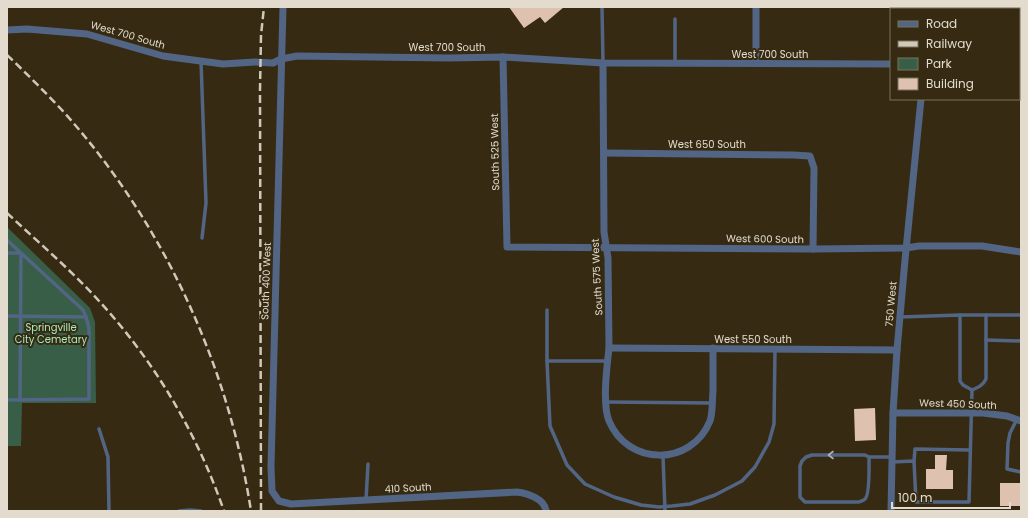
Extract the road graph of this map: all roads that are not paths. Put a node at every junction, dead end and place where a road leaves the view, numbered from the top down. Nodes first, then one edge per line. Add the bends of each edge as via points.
1 (283, 7) edge
2 (602, 7) edge
3 (756, 7) edge
4 (675, 19) dead end
5 (7, 30) edge
6 (503, 57) junction
7 (281, 59) junction
8 (201, 61) junction
9 (603, 63) junction
10 (675, 63) junction
11 (756, 64) junction
12 (890, 64) edge
13 (921, 100) edge
14 (604, 153) junction
15 (202, 238) dead end
16 (7, 240) edge
17 (507, 247) joint
18 (606, 247) junction
19 (906, 248) junction
20 (812, 249) junction
21 (1021, 252) edge
22 (7, 253) edge
23 (21, 253) junction
24 (547, 310) dead end
25 (960, 315) junction
26 (986, 315) junction
27 (1021, 315) edge
28 (7, 316) edge
29 (21, 316) junction
30 (86, 317) junction
31 (900, 317) junction
32 (986, 340) junction
33 (1021, 341) edge
34 (609, 348) junction
35 (713, 348) junction
36 (774, 349) junction
37 (897, 350) junction
38 (547, 361) junction
39 (607, 361) junction
40 (972, 390) junction
41 (7, 400) edge
42 (20, 400) junction
43 (606, 402) junction
44 (712, 403) junction
45 (893, 412) junction
46 (971, 413) junction
47 (1019, 420) edge
48 (99, 429) dead end
49 (970, 450) junction
50 (663, 456) junction
51 (869, 457) junction
52 (892, 460) junction
53 (914, 461) junction
54 (368, 464) dead end
55 (1021, 472) edge
56 (366, 500) junction
57 (279, 501) joint
58 (665, 509) edge
59 (110, 511) edge
60 (179, 511) edge
61 (201, 511) edge
62 (546, 511) edge
63 (891, 511) edge

1 - 7 street, South 400 West
2 - 9 lane
3 - 11 street
4 - 10 lane
5 - 8 street, West 700 South via 87,34 163,56
6 - 7 street, West 700 South via 297,56
6 - 9 street, West 700 South
6 - 17 street, South 525 West
7 - 8 street, West 700 South via 273,63 223,64
7 - 57 street, South 400 West via 271,467 272,491
8 - 15 lane via 206,203
9 - 10 street, West 700 South
9 - 14 street, South 575 West
10 - 11 street, West 700 South
11 - 12 street, West 700 South
13 - 19 street, 750 West
14 - 18 street, South 575 West
14 - 20 street, West 650 South via 810,156 814,168
16 - 23 lane
17 - 18 street, West 600 South
18 - 20 street, West 600 South
18 - 34 street, South 575 West
19 - 20 street, West 600 South
19 - 21 street, West 600 South via 982,246
19 - 31 street, 750 West
22 - 23 lane
23 - 29 lane
23 - 30 lane via 83,310
24 - 38 lane
25 - 26 lane
25 - 31 lane
25 - 40 lane via 960,381
26 - 27 lane
26 - 32 lane
28 - 29 lane
29 - 30 lane
29 - 42 lane
30 - 42 lane via 89,328 89,399
31 - 37 street, 750 West
32 - 33 lane
32 - 40 lane via 986,379 980,387
34 - 35 street, West 550 South
34 - 39 street, South 575 West
35 - 36 street, West 550 South
35 - 44 street
36 - 37 street, West 550 South
36 - 58 lane via 774,424 755,467 742,482 690,504
37 - 45 street, 750 West
38 - 39 lane
38 - 58 lane via 550,426 567,465 585,484 614,497
39 - 43 street, South 575 West
40 - 46 lane
41 - 42 lane
43 - 44 lane
43 - 50 street, South 575 West via 610,422 619,437 634,449
44 - 50 street via 710,421 699,438 682,450
45 - 46 street, West 450 South
45 - 52 street, 750 West
46 - 47 street, West 450 South via 1007,416
46 - 49 lane
47 - 55 lane via 1010,433 1007,469
48 - 59 lane via 108,457
49 - 53 lane via 915,449
49 - 53 lane via 969,502 916,502
50 - 58 lane
51 -> 51 lane via 806,457 800,466 800,497 805,502 859,502 865,499
51 - 52 lane
52 - 53 lane
52 - 63 street, 750 West
54 - 56 lane
56 - 57 street, 410 South via 291,504
56 - 62 street, 410 South via 517,492 537,498
60 - 61 lane

